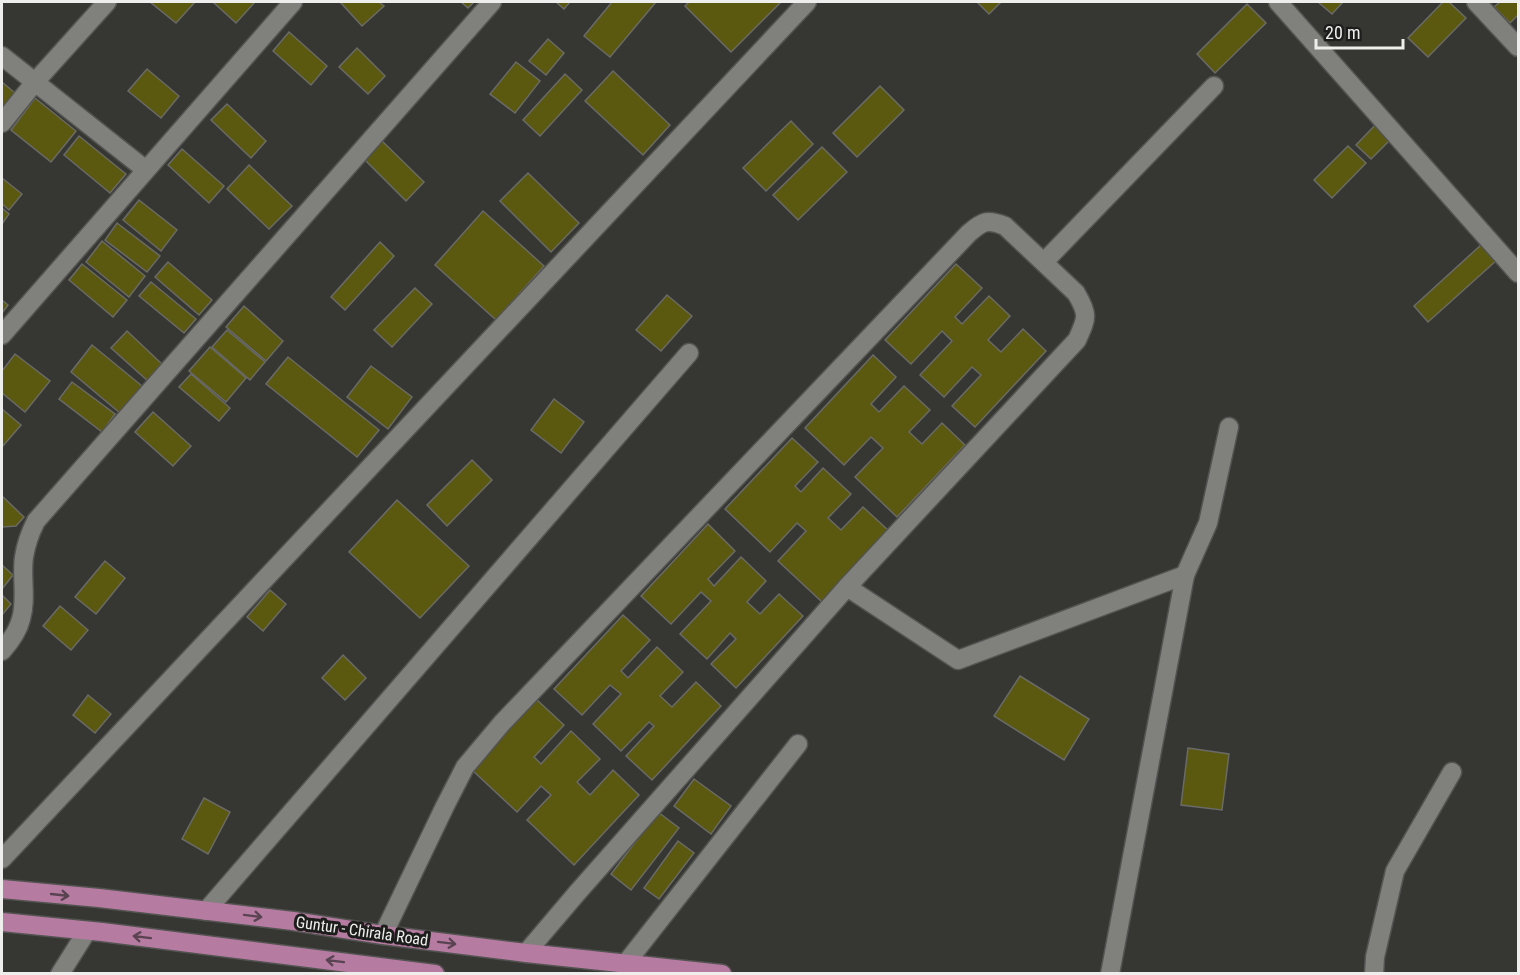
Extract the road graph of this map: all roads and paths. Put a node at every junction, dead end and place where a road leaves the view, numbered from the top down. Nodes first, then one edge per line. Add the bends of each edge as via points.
1 (107, 2) edge
2 (293, 2) edge
3 (492, 2) edge
4 (807, 2) edge
5 (1278, 2) edge
6 (1476, 2) edge
7 (1518, 47) edge
8 (2, 56) edge
9 (35, 82) junction
10 (1214, 86) dead end
11 (2, 123) edge
12 (146, 170) junction
13 (1044, 262) junction
14 (1518, 273) edge
15 (2, 335) edge
16 (689, 353) dead end
17 (1229, 427) dead end
18 (1185, 575) junction
19 (847, 587) junction
20 (2, 651) edge
21 (798, 744) dead end
22 (1452, 771) dead end
23 (2, 859) edge
24 (2, 889) edge
25 (206, 911) junction
26 (2, 922) edge
27 (87, 931) junction
28 (383, 935) junction
29 (526, 953) junction
30 (626, 963) junction
31 (60, 974) edge
32 (435, 974) edge
33 (722, 974) edge
34 (1110, 974) edge
35 (1374, 974) edge

1 - 9 street
2 - 12 street
3 - 20 street via 36,521 24,559 22,618
4 - 23 street
5 - 14 street
6 - 7 street
8 - 9 street
9 - 11 street
9 - 12 street
10 - 13 street
12 - 15 street
13 - 19 street via 1084,306 1086,321 1077,340
13 - 28 street via 1005,226 992,221 969,233 490,737 465,767
16 - 25 street
17 - 18 street via 1208,523
18 - 19 street via 958,660
18 - 34 street
19 - 29 street
21 - 30 street
22 - 35 street via 1395,871
24 -> 25 main road, Guntur - Chirala Road
25 -> 28 main road, Guntur - Chirala Road
26 - 27 main road, Guntur - Chirala Road
27 - 31 street
32 -> 27 main road, Guntur - Chirala Road
28 -> 29 main road, Guntur - Chirala Road
29 - 30 main road, Guntur - Chirala Road
30 - 33 main road, Guntur - Chirala Road

